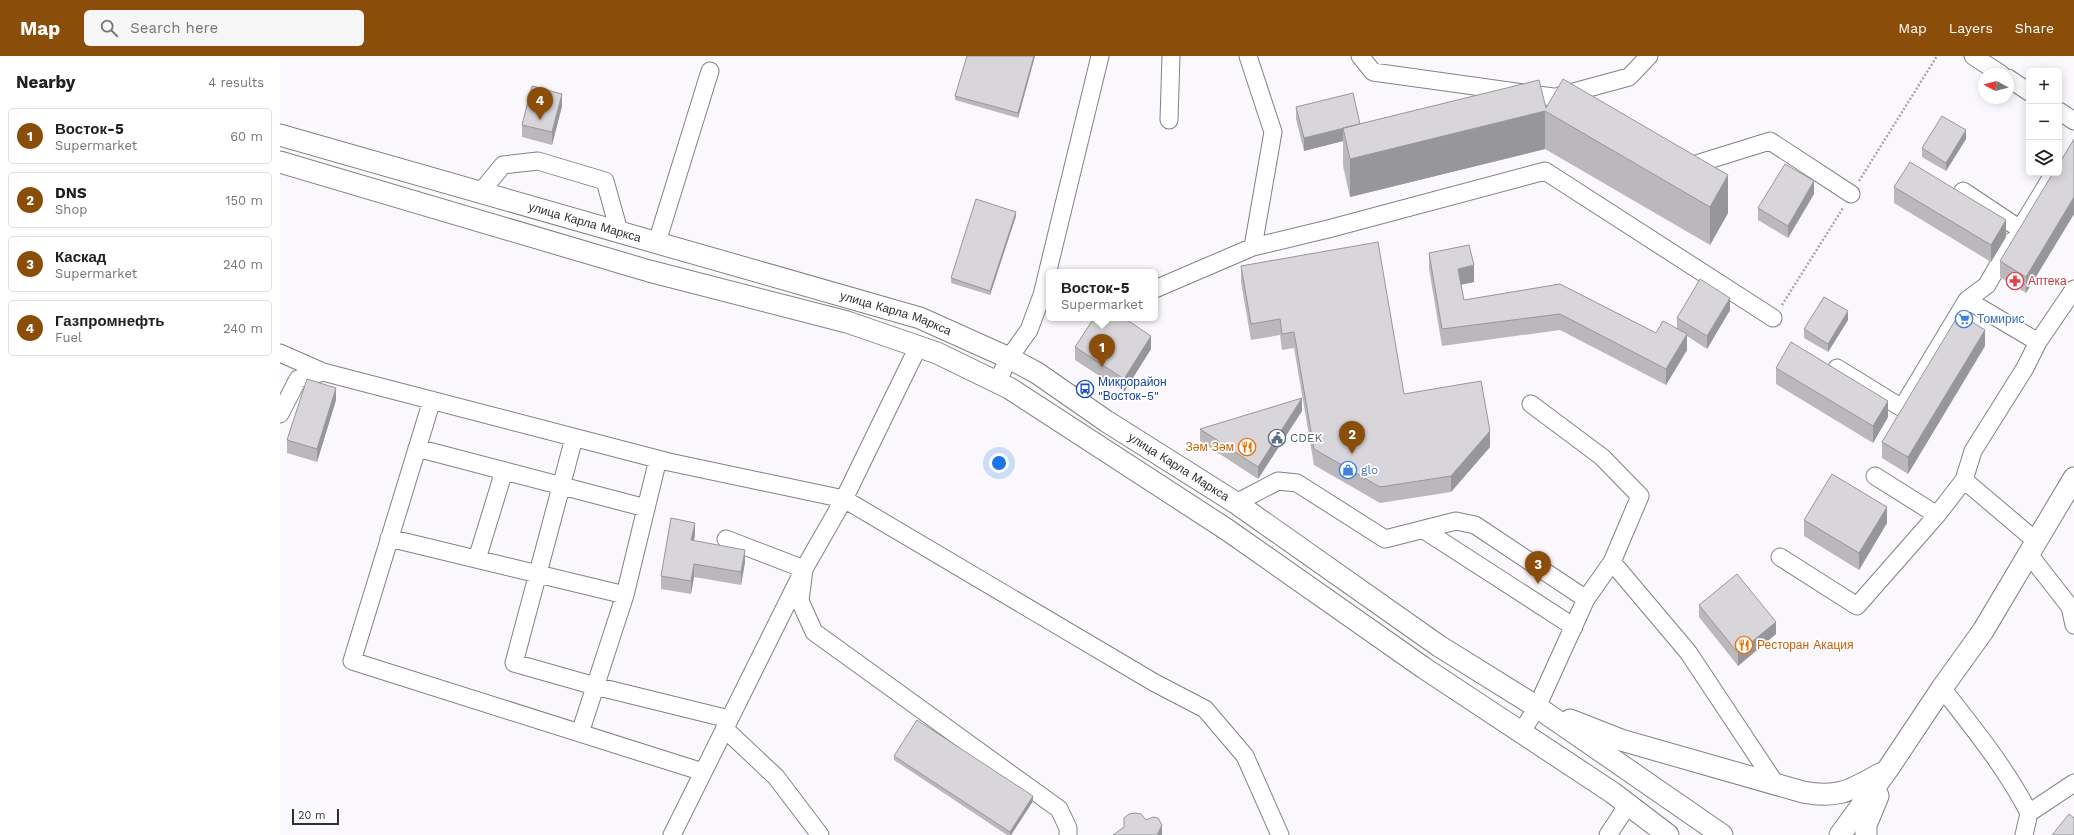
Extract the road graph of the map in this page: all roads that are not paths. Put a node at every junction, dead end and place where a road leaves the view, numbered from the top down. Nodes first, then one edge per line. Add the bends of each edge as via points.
1 (1100, 56) edge
2 (1171, 56) edge
3 (1248, 56) edge
4 (1360, 56) edge
5 (1649, 56) edge
6 (1973, 56) edge
7 (1992, 68) edge
8 (710, 71) dead end
9 (2014, 82) edge
10 (2026, 90) edge
11 (1553, 97) junction
12 (2062, 113) edge
13 (1587, 116) edge
14 (1169, 120) dead end
15 (2074, 121) edge
16 (280, 135) edge
17 (1668, 161) edge
18 (280, 162) edge
19 (2053, 176) edge
20 (1963, 191) dead end
21 (480, 193) junction
22 (1851, 194) dead end
23 (2020, 229) junction
24 (619, 231) junction
25 (657, 242) junction
26 (1253, 247) junction
27 (1051, 269) edge
28 (1158, 288) edge
29 (2074, 289) edge
30 (1045, 295) edge
31 (1967, 300) junction
32 (1773, 318) dead end
33 (2038, 342) junction
34 (918, 347) junction
35 (280, 353) edge
36 (1009, 358) junction
37 (1837, 368) edge
38 (323, 372) junction
39 (998, 382) junction
40 (432, 400) junction
41 (1532, 404) dead end
42 (280, 414) edge
43 (574, 438) junction
44 (417, 448) junction
45 (658, 459) junction
46 (504, 471) junction
47 (1875, 476) dead end
48 (2074, 478) edge
49 (1964, 480) junction
50 (560, 486) junction
51 (844, 499) junction
52 (1236, 503) junction
53 (646, 508) junction
54 (1937, 515) junction
55 (1424, 530) junction
56 (389, 538) junction
57 (726, 539) dead end
58 (2032, 547) junction
59 (1780, 557) dead end
60 (477, 559) junction
61 (1612, 562) junction
62 (804, 569) junction
63 (537, 574) junction
64 (625, 595) junction
65 (1586, 600) junction
66 (2074, 625) edge
67 (1574, 626) junction
68 (595, 686) junction
69 (1942, 688) junction
70 (1537, 707) junction
71 (727, 724) junction
72 (580, 733) junction
73 (1521, 733) junction
74 (1888, 769) junction
75 (703, 772) junction
76 (1775, 783) junction
77 (2074, 783) edge
78 (1627, 806) junction
79 (2029, 813) junction
80 (672, 835) edge
81 (820, 835) edge
82 (1068, 835) edge
83 (1280, 835) edge
84 (1608, 835) edge
85 (1668, 835) edge
86 (1722, 835) edge
87 (1840, 835) edge
88 (1866, 835) edge
89 (2024, 835) edge

1 - 27 street
2 - 14 street
3 - 26 street via 1273,132
4 - 11 street via 1373,72
5 - 11 street via 1629,77
6 - 7 street
8 - 25 street
9 - 10 street
11 - 13 street
12 - 15 street
16 - 21 main road, улица Карла Маркса
17 - 22 street via 1682,169 1770,141
18 - 34 main road, улица Карла Маркса via 649,271 847,322
19 - 23 street
20 - 23 street
21 - 24 main road, улица Карла Маркса
21 - 24 street via 503,165 538,162 605,181
23 - 31 street via 1987,285
24 - 25 main road, улица Карла Маркса
25 - 36 main road, улица Карла Маркса via 920,318
26 - 28 street
26 - 32 street via 1545,170
29 - 33 street
30 - 36 street via 1029,330
31 - 33 street
31 - 37 street via 1902,408
33 - 49 street via 2025,368 1972,451
34 - 39 main road, улица Карла Маркса via 937,353
34 - 51 street
35 - 38 street
36 - 39 street
36 - 52 main road, улица Карла Маркса via 1037,373
38 - 40 street
38 - 42 street via 298,379
39 - 73 main road, улица Карла Маркса via 1226,529
40 - 43 street
40 - 44 street
41 - 61 street via 1602,457 1640,496
43 - 45 street
43 - 50 street
44 - 46 street
44 - 56 street
45 - 51 street
45 - 53 street
46 - 50 street
46 - 60 street
47 - 54 street
48 - 58 main road
49 - 54 street
49 - 58 street
50 - 53 street
50 - 63 street
51 - 62 street
51 - 83 street via 1155,683 1205,709 1245,756
52 - 55 street via 1278,481 1297,483 1385,539
52 - 70 main road, улица Карла Маркса via 1440,646
53 - 64 street
54 - 59 street via 1858,606
55 - 65 street via 1456,521 1475,525
55 - 67 street
56 - 60 street
56 - 72 street via 352,661
57 - 62 street
58 - 66 street via 2070,607
58 - 69 main road via 1983,631
60 - 63 street
61 - 65 street
61 - 76 street via 1688,652
62 - 71 street
62 - 82 street via 800,601 814,632 1059,809 1068,828
63 - 64 street
63 - 68 street via 514,663
64 - 68 street
65 - 67 street
67 - 70 street
68 - 71 street
68 - 72 street
69 - 74 main road
69 - 79 street via 2017,790
70 - 73 street
70 - 76 main road via 1621,740
70 - 86 main road
71 - 75 street
71 - 81 street via 776,777
72 - 75 street
73 - 78 main road, улица Карла Маркса via 1613,793
74 - 76 main road via 1853,789 1822,796
74 - 87 main road
74 - 88 main road via 1866,825
75 - 80 street
77 - 79 street
78 - 84 street
78 - 85 main road, улица Карла Маркса
79 - 89 street

